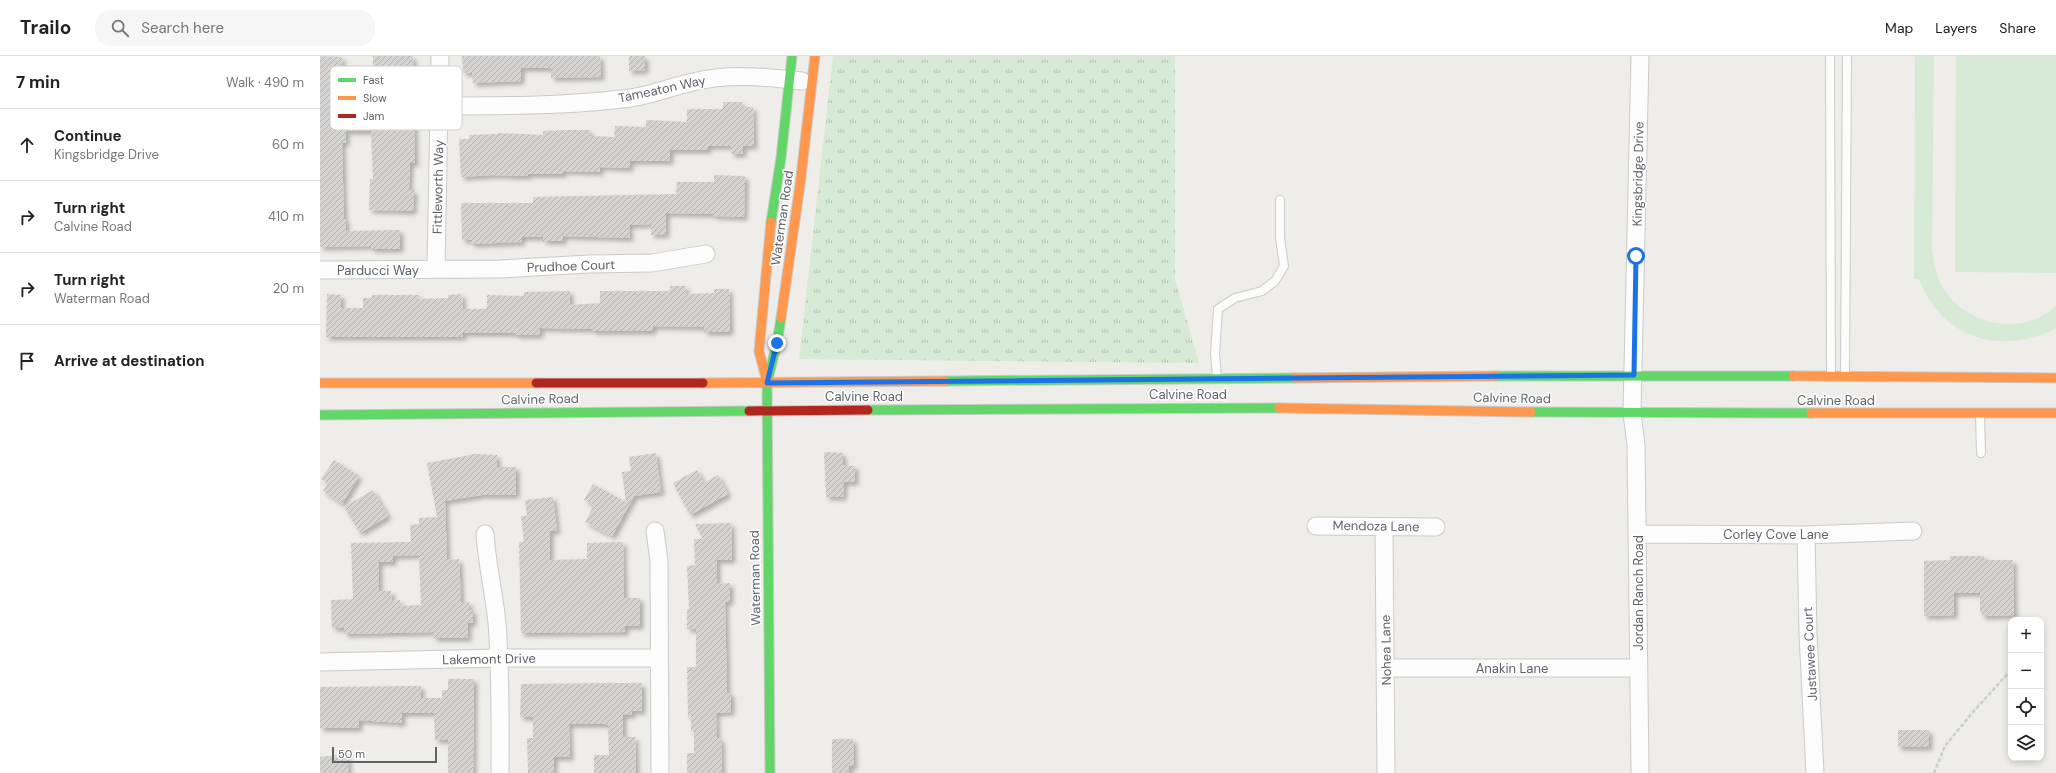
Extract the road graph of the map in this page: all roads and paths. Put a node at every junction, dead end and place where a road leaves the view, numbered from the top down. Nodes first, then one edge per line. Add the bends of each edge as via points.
1 (440, 56) edge
2 (792, 56) edge
3 (815, 56) edge
4 (1640, 56) edge
5 (1830, 56) edge
6 (1846, 56) edge
7 (440, 66) edge
8 (789, 80) junction
9 (812, 82) junction
10 (462, 106) edge
11 (439, 130) edge
12 (1280, 200) dead end
13 (706, 254) dead end
14 (436, 269) junction
15 (320, 270) edge
16 (1634, 375) junction
17 (1831, 376) junction
18 (1846, 376) junction
19 (1217, 378) junction
20 (2056, 378) edge
21 (320, 383) edge
22 (340, 383) junction
23 (767, 383) junction
24 (320, 389) edge
25 (2056, 403) edge
26 (767, 410) junction
27 (1632, 413) junction
28 (2036, 413) junction
29 (2056, 413) edge
30 (1980, 414) junction
31 (320, 415) edge
32 (1981, 452) dead end
33 (1316, 526) dead end
34 (1384, 527) junction
35 (1436, 527) dead end
36 (655, 531) dead end
37 (1913, 531) dead end
38 (485, 534) dead end
39 (1638, 534) junction
40 (1806, 535) junction
41 (499, 658) junction
42 (658, 658) junction
43 (320, 662) edge
44 (1386, 668) junction
45 (1638, 668) junction
46 (2008, 673) edge
47 (500, 773) edge
48 (660, 773) edge
49 (770, 773) edge
50 (1386, 773) edge
51 (1640, 773) edge
52 (1815, 773) edge
53 (1934, 773) edge

1 - 7 street, Fittleworth Way
2 - 8 main road, Waterman Road
3 - 9 main road, Waterman Road
4 - 16 street, Kingsbridge Drive
5 - 17 lane
6 - 18 lane
8 - 9 street, Tameaton Way
8 - 10 street, Tameaton Way via 744,76 721,77 694,81 623,99 500,107
8 - 23 main road, Waterman Road via 781,158 768,238 758,351
9 - 23 main road, Waterman Road via 777,343
11 - 14 street, Fittleworth Way
12 - 19 lane via 1280,238 1284,266 1275,281 1262,291 1235,298 1218,309 1215,354
13 - 14 street, Prudhoe Court via 652,263
14 - 15 street, Parducci Way
16 - 17 main road, Calvine Road
16 - 19 main road, Calvine Road
16 - 27 street, Kingsbridge Drive
17 - 18 main road, Calvine Road
18 - 20 main road, Calvine Road
19 - 23 main road, Calvine Road
21 - 22 main road, Calvine Road
22 - 23 main road, Calvine Road
22 - 24 main road
23 - 26 main road, Waterman Road
25 - 28 main road
26 - 27 main road, Calvine Road via 1204,407
26 - 31 main road, Calvine Road
26 - 49 main road, Waterman Road
27 - 30 main road, Calvine Road
27 - 39 street, Jordan Ranch Road via 1636,445
28 - 29 main road, Calvine Road
28 - 30 main road, Calvine Road
30 - 32 lane
33 - 34 street, Mendoza Lane
34 - 35 street, Mendoza Lane
34 - 44 street, Nohea Lane
36 - 42 street via 659,561
37 - 40 street, Corley Cove Lane
38 - 41 street via 497,621
39 - 40 street, Corley Cove Lane
39 - 45 street, Jordan Ranch Road
40 - 52 street, Justawee Court
41 - 42 street, Lakemont Drive
41 - 43 street, Lakemont Drive
41 - 47 street
42 - 48 street
44 - 45 street, Anakin Lane
44 - 50 street, Nohea Lane
45 - 51 street, Jordan Ranch Road
46 - 53 path via 1945,746

